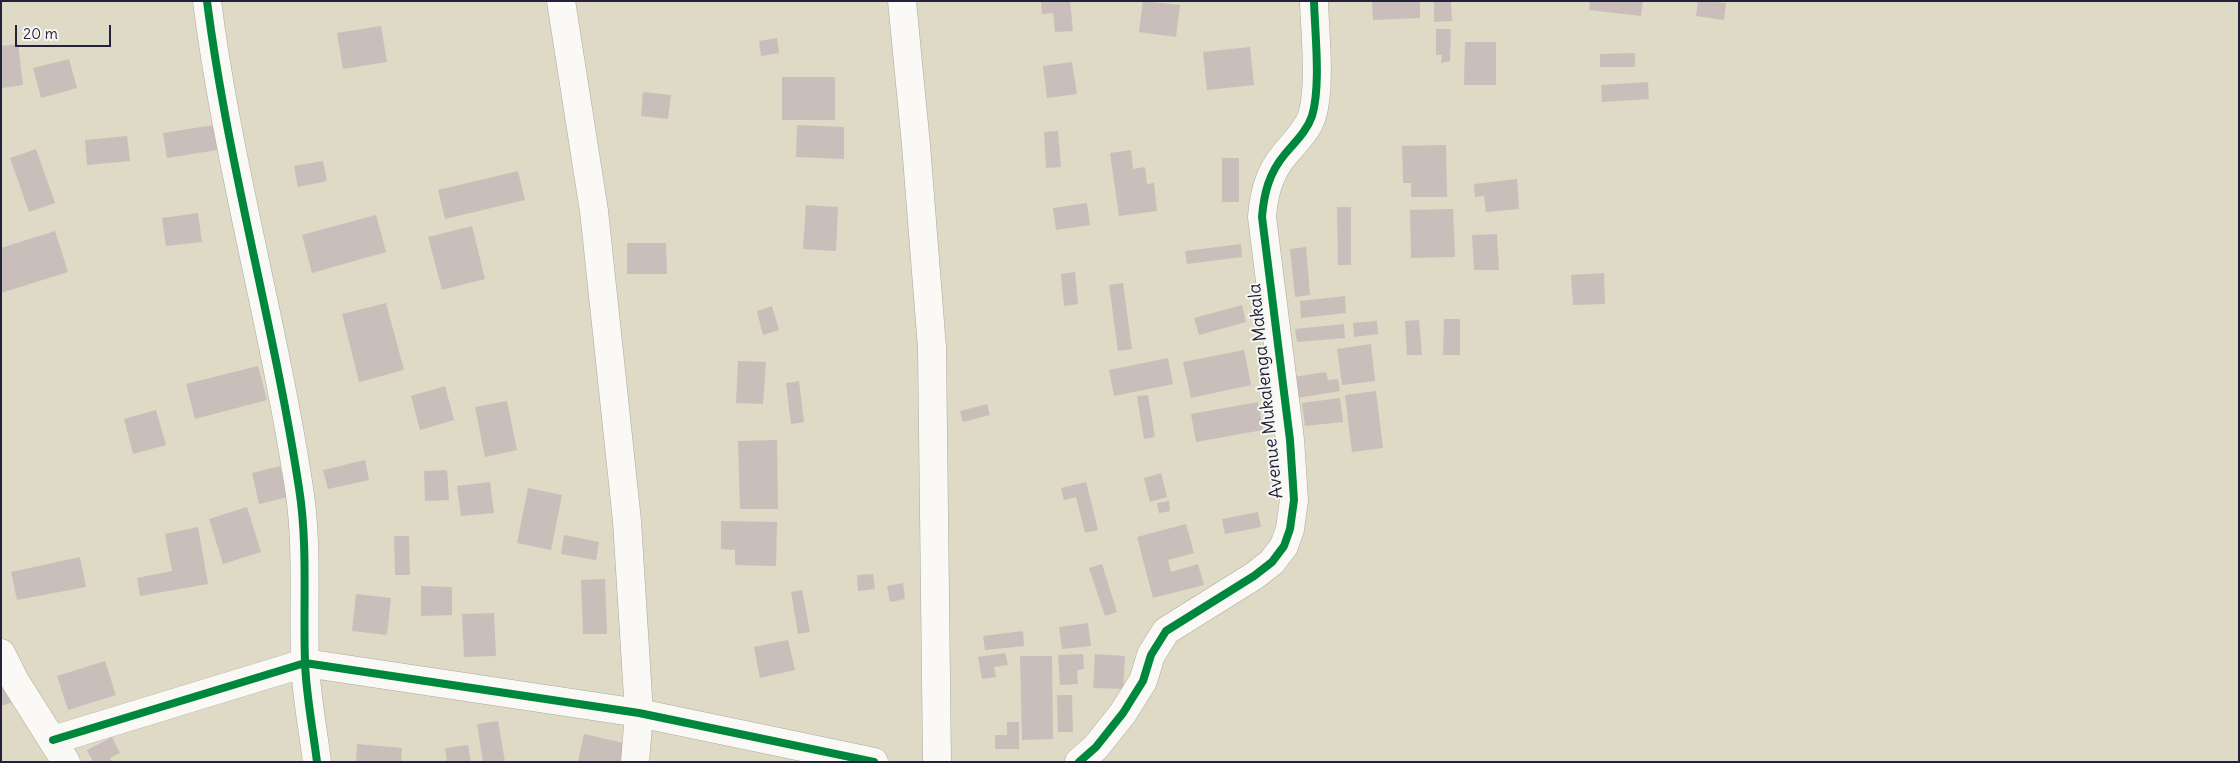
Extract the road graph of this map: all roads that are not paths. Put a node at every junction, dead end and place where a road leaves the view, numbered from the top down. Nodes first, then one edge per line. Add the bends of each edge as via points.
1 (207, 1) edge
2 (561, 1) edge
3 (902, 1) edge
4 (1314, 1) edge
5 (1, 654) edge
6 (305, 663) junction
7 (639, 713) junction
8 (60, 751) edge
9 (317, 762) edge
10 (635, 762) edge
11 (874, 762) edge
12 (937, 762) edge
13 (1079, 762) edge

1 - 6 street via 230,140 288,420 299,490 304,543
2 - 7 street via 594,212 627,521
3 - 12 street via 932,348
4 - 13 street, Avenue Mukalenga Makala via 1316,76 1312,117 1305,131 1274,169 1264,192 1262,218 1290,440 1294,500 1290,529 1284,546 1272,562 1166,631 1151,655 1143,681 1123,714
5 - 8 street
6 - 7 street
6 - 8 street
6 - 9 street
7 - 10 street
7 - 11 street

